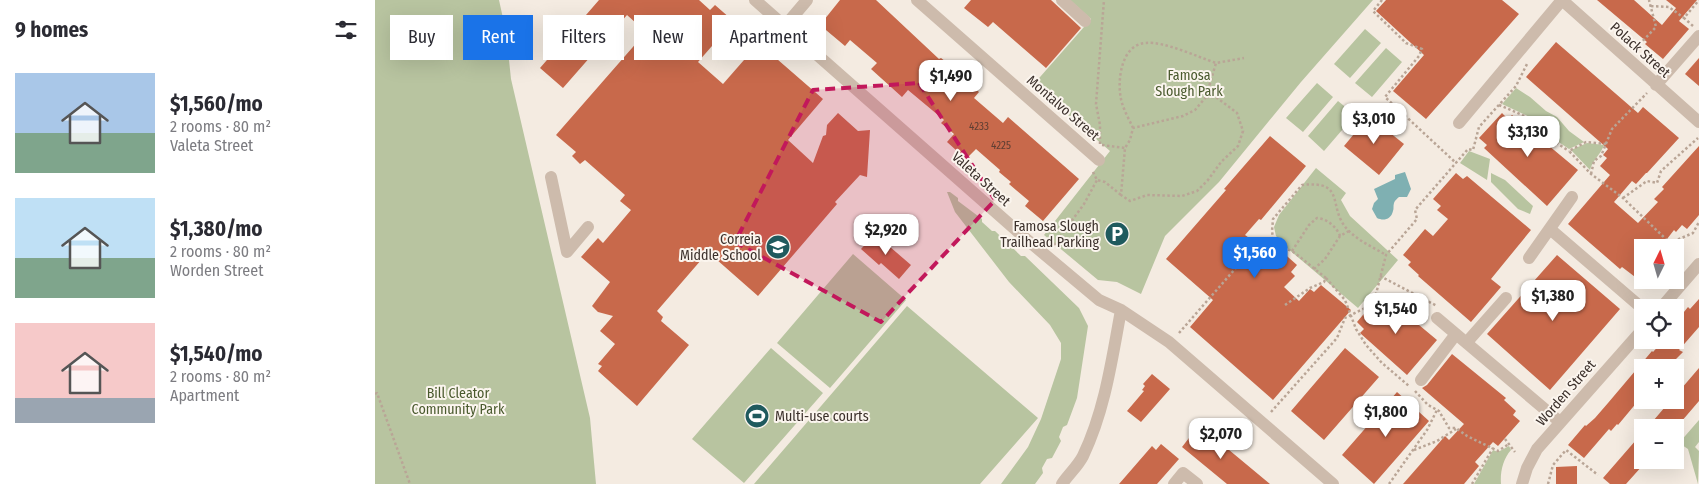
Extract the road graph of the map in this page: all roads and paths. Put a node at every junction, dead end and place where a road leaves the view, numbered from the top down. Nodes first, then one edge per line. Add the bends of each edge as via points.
1 (755, 0) edge
2 (807, 0) edge
3 (917, 0) edge
4 (1062, 0) edge
5 (1104, 0) edge
6 (1383, 0) edge
7 (1562, 0) edge
8 (1649, 0) edge
9 (1699, 0) edge
10 (1651, 6) junction
11 (772, 15) edge
12 (794, 15) edge
13 (1683, 18) junction
14 (1085, 21) dead end
15 (1697, 37) edge
16 (1636, 48) dead end
17 (1244, 58) dead end
18 (823, 60) edge
19 (1528, 62) dead end
20 (1216, 63) junction
21 (1651, 89) junction
22 (1206, 98) junction
23 (1499, 105) junction
24 (1699, 122) edge
25 (1459, 123) dead end
26 (1133, 128) junction
27 (1698, 138) dead end
28 (1606, 144) junction
29 (1100, 145) dead end
30 (1569, 151) junction
31 (1099, 160) joint
32 (1456, 163) junction
33 (1591, 174) junction
34 (551, 177) dead end
35 (1097, 180) junction
36 (1121, 195) junction
37 (1572, 197) dead end
38 (1623, 198) junction
39 (1699, 222) edge
40 (587, 227) dead end
41 (1550, 229) junction
42 (1349, 231) junction
43 (1340, 236) junction
44 (1273, 238) junction
45 (1054, 245) dead end
46 (1292, 251) junction
47 (1386, 255) junction
48 (1529, 258) dead end
49 (1699, 264) edge
50 (1314, 268) junction
51 (1380, 275) junction
52 (1506, 298) dead end
53 (1669, 299) edge
54 (1634, 301) edge
55 (1285, 305) dead end
56 (1121, 310) junction
57 (1437, 312) joint
58 (1179, 333) dead end
59 (1456, 334) junction
60 (1634, 338) edge
61 (1467, 342) junction
62 (1421, 380) dead end
63 (375, 394) edge
64 (1437, 410) dead end
65 (1271, 412) dead end
66 (1560, 422) junction
67 (1456, 428) dead end
68 (1505, 439) dead end
69 (1493, 448) dead end
70 (1413, 450) junction
71 (1515, 452) dead end
72 (1598, 475) dead end
73 (409, 484) edge
74 (1062, 484) edge
75 (1174, 484) edge
76 (1197, 484) edge
77 (1333, 484) edge
78 (1389, 484) edge
79 (1472, 484) edge
80 (1522, 484) edge
81 (1548, 484) edge

1 - 11 street, Valeta Street
2 - 12 street
3 - 31 street, Montalvo Street
4 - 14 street
5 - 29 path via 1096,104
6 - 32 path via 1373,11 1406,43 1422,49 1385,97
7 - 21 street, Polack Street
7 - 25 street
8 - 10 path
9 - 13 path
10 - 13 path via 1669,7
10 - 16 path via 1656,26
13 - 15 path
15 - 21 street
17 - 20 path
18 - 56 street, Valeta Street via 1025,238 1099,300
19 - 23 path via 1516,86
20 - 22 path
20 - 26 path via 1151,43 1133,48 1124,60 1119,83 1121,100
21 - 24 street, Polack Street
21 - 28 path via 1612,129
22 - 26 path via 1195,110 1183,116
22 - 36 path via 1216,97 1237,113 1243,131 1238,146 1197,191 1182,196 1147,195 1130,201
23 - 30 path via 1534,120 1549,138
23 - 32 path via 1479,128 1473,150 1468,149
26 - 36 path via 1125,148
27 - 38 path via 1661,171 1657,183 1647,181
28 - 30 path via 1586,142
28 - 33 path via 1601,156 1594,161
30 - 33 path
31 - 35 path via 1092,171
32 - 47 path via 1415,210 1417,219
33 - 38 path
34 - 40 street via 567,252
35 - 36 path via 1105,182
35 - 45 path
37 - 41 street
38 - 39 path via 1670,243 1693,233
41 - 48 street
41 - 54 street
42 - 43 path
42 - 44 path via 1333,195 1327,186 1317,183 1302,185 1286,202 1273,220
42 - 47 path via 1358,240
43 - 46 path via 1332,224 1324,218 1317,218
43 - 50 path via 1325,259
44 - 46 path
44 - 58 path via 1256,245
46 - 50 path
47 - 51 path
49 - 53 street
50 - 55 path via 1326,278 1324,282
51 - 57 path
51 - 65 path via 1376,294 1367,307 1345,318 1337,338
52 - 61 street
56 - 74 street via 1106,393 1095,426 1082,458
56 - 77 street, Valeta Street via 1169,342
57 - 59 street
59 - 61 street
59 - 62 street
60 - 66 street, Worden Street
61 - 66 street
63 - 73 path
64 - 70 path
66 - 80 street, Worden Street via 1534,454
67 - 70 path via 1437,441
68 - 71 path
69 - 79 path
70 - 78 path
72 - 81 path via 1566,450 1553,465
75 - 76 street via 1183,473

